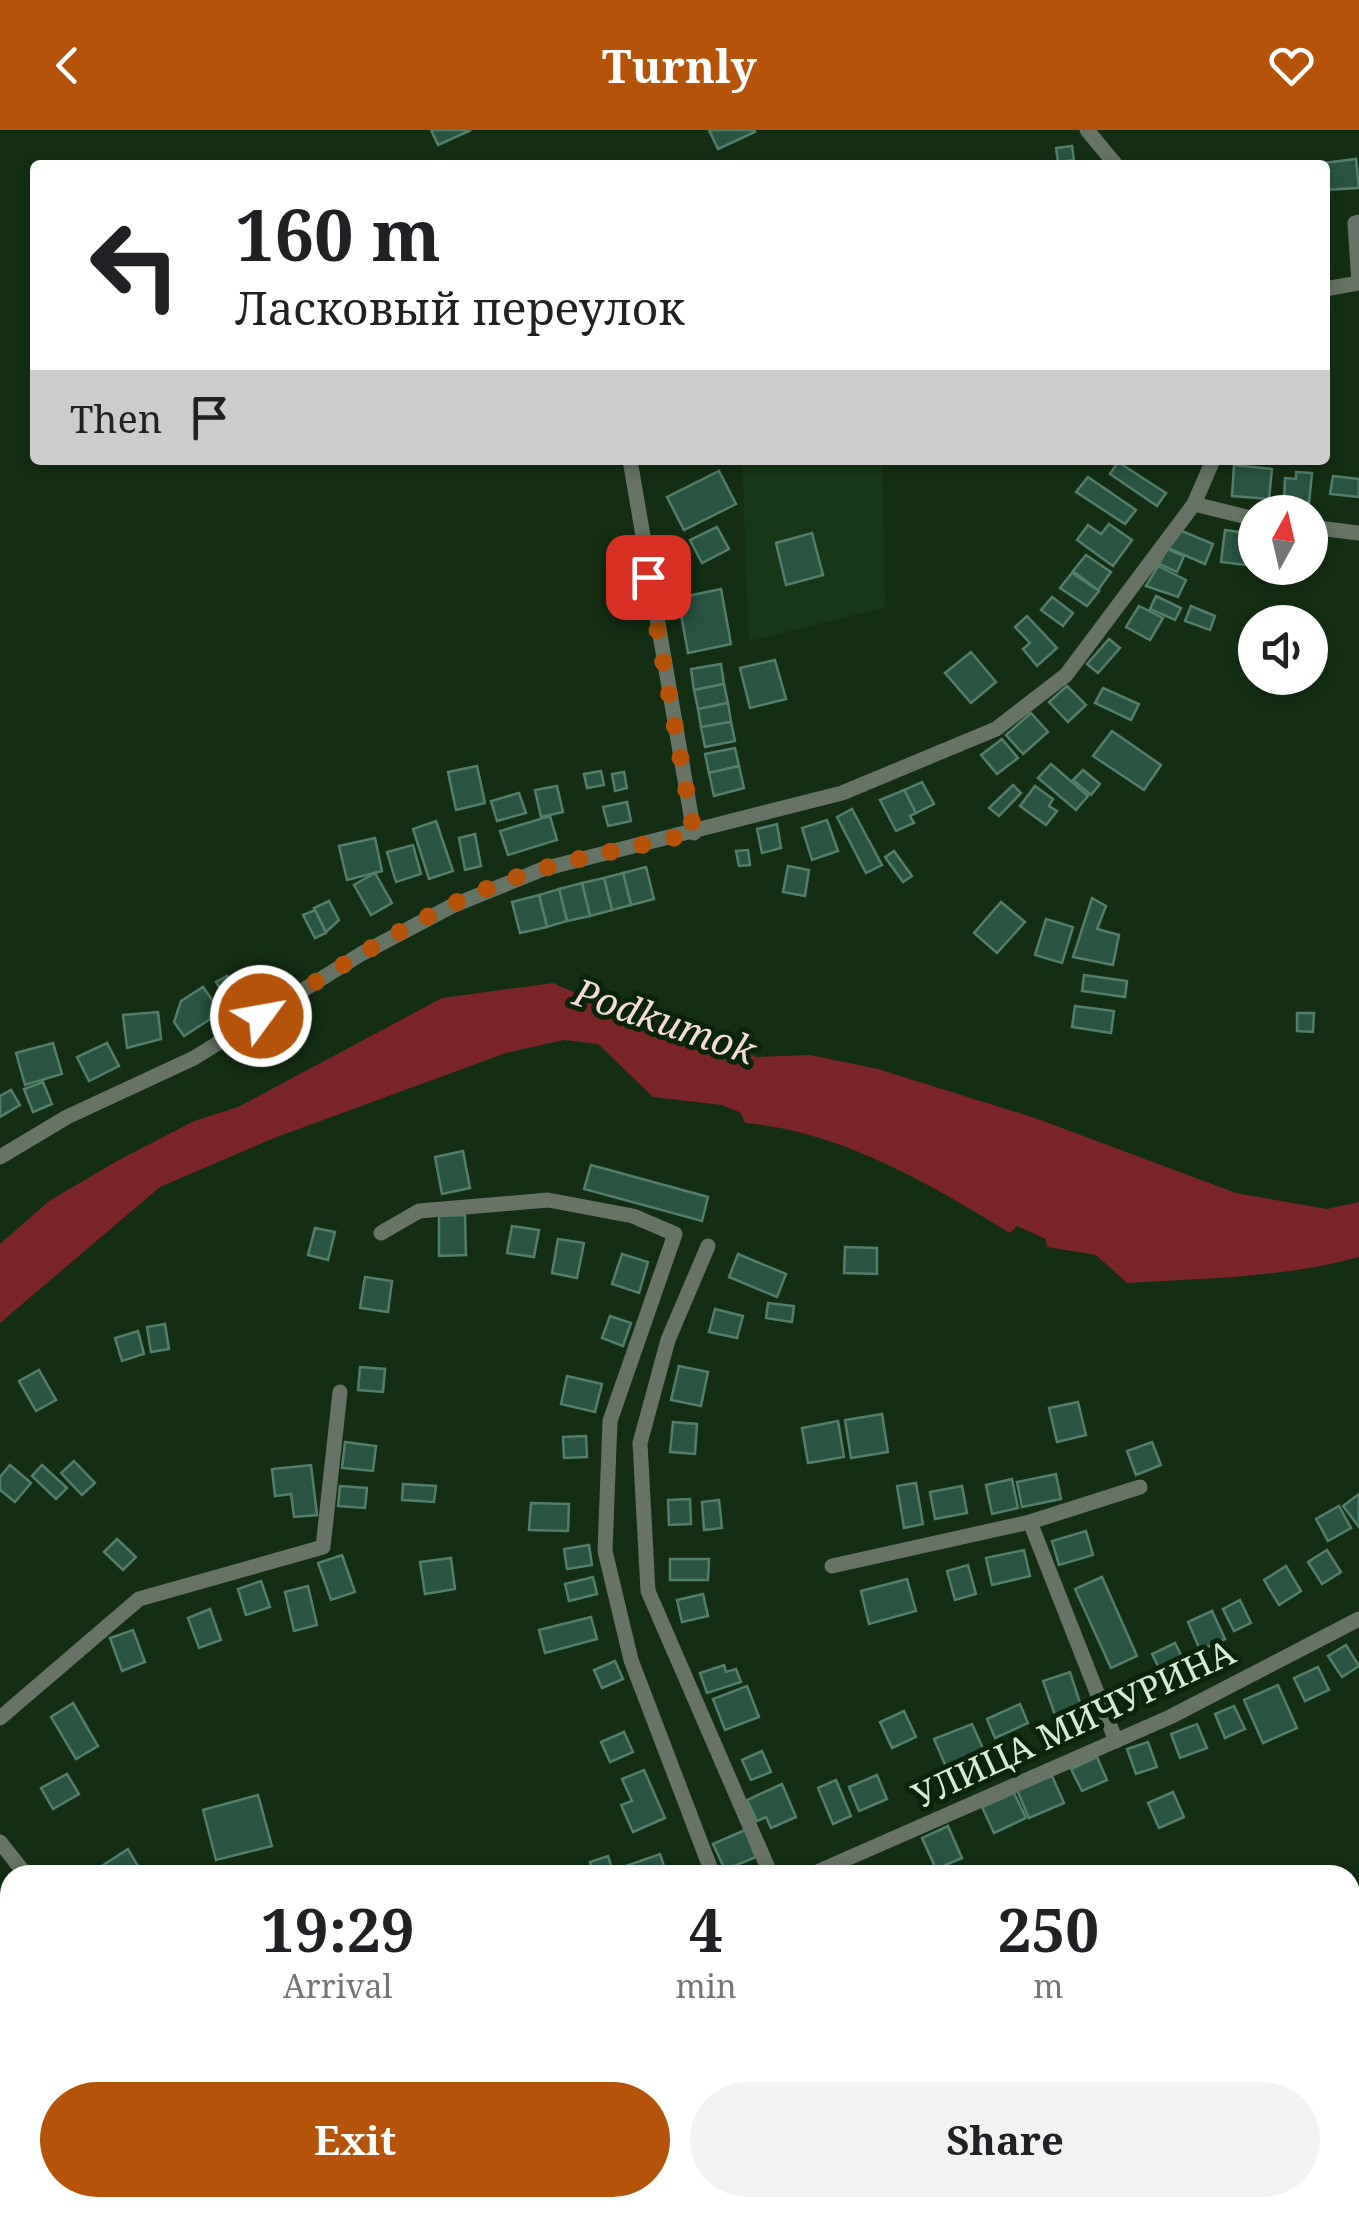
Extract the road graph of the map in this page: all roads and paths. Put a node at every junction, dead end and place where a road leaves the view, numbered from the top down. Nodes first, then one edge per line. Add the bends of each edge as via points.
1 (1086, 130) edge
2 (1112, 160) edge
3 (1359, 222) edge
4 (1330, 288) edge
5 (630, 465) edge
6 (1211, 465) edge
7 (1194, 504) junction
8 (1238, 515) edge
9 (1328, 529) edge
10 (1359, 533) edge
11 (694, 833) junction
12 (0, 1157) edge
13 (380, 1233) dead end
14 (708, 1246) dead end
15 (340, 1392) dead end
16 (1140, 1487) dead end
17 (1030, 1522) junction
18 (832, 1566) dead end
19 (1359, 1619) edge
20 (0, 1718) edge
21 (1116, 1741) junction
22 (0, 1842) edge
23 (18, 1865) edge
24 (708, 1865) edge
25 (767, 1865) edge
26 (833, 1865) edge

1 - 2 street
3 - 4 street via 1358,283
5 - 11 street
6 - 7 street
7 - 8 street
7 - 11 street via 1066,676 996,729 842,794
9 - 10 street
11 - 12 street via 543,868 452,906 194,1058 67,1117
13 - 24 street via 420,1211 548,1200 633,1216 675,1234 610,1421 604,1551 631,1660
14 - 25 street via 668,1340 640,1443 648,1591
15 - 20 street via 323,1547 140,1599
16 - 17 street
17 - 18 street
17 - 21 street
19 - 21 street, УЛИЦА МИЧУРИНА
21 - 26 street, УЛИЦА МИЧУРИНА
22 - 23 street

